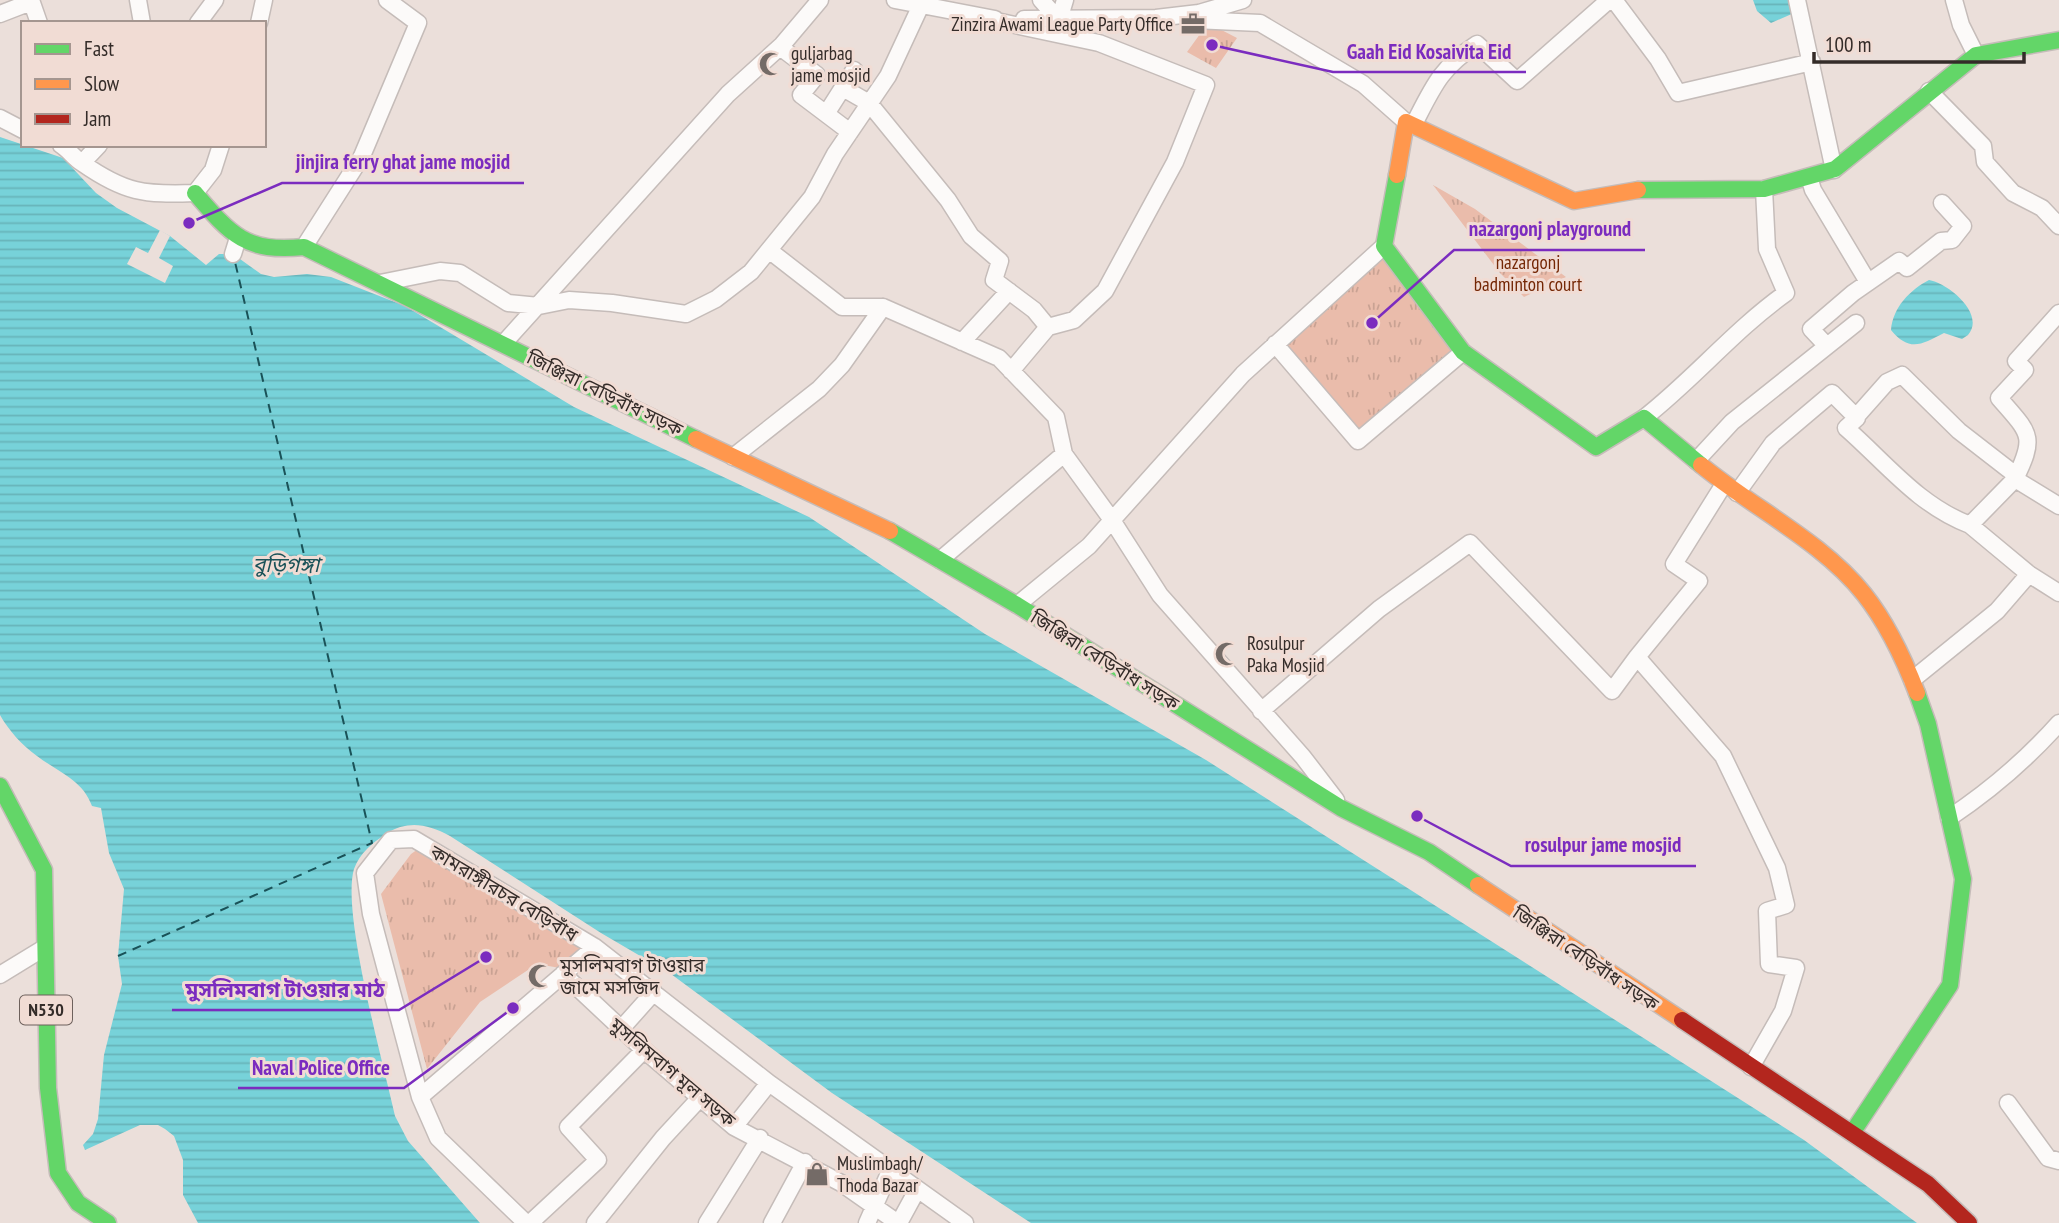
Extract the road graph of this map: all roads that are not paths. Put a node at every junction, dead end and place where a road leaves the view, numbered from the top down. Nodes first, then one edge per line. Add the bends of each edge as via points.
1 (138, 0) edge
2 (214, 0) edge
3 (264, 0) edge
4 (387, 0) edge
5 (820, 0) edge
6 (895, 0) edge
7 (1041, 0) edge
8 (1065, 0) edge
9 (1243, 0) edge
10 (1611, 0) edge
11 (1797, 0) edge
12 (1954, 0) edge
13 (31, 1) edge
14 (921, 5) junction
15 (0, 14) edge
16 (1156, 18) junction
17 (987, 19) junction
18 (1059, 20) junction
19 (38, 21) edge
20 (142, 21) edge
21 (199, 21) edge
22 (259, 21) edge
23 (2059, 40) edge
24 (780, 47) junction
25 (1976, 55) junction
26 (1812, 62) junction
27 (854, 70) dead end
28 (843, 88) junction
29 (1929, 91) junction
30 (869, 103) junction
31 (826, 114) junction
32 (0, 118) edge
33 (1410, 124) junction
34 (21, 129) edge
35 (850, 132) junction
36 (63, 147) edge
37 (97, 147) edge
38 (220, 147) edge
39 (82, 163) junction
40 (1834, 170) junction
41 (1809, 177) junction
42 (1764, 189) junction
43 (195, 193) junction
44 (1942, 203) dead end
45 (2059, 226) edge
46 (1384, 246) junction
47 (304, 247) junction
48 (769, 251) junction
49 (1868, 282) junction
50 (380, 283) junction
51 (1009, 291) junction
52 (539, 306) junction
53 (883, 307) junction
54 (2059, 313) edge
55 (1856, 323) dead end
56 (1048, 327) junction
57 (962, 342) junction
58 (503, 344) junction
59 (1275, 344) junction
60 (1826, 345) junction
61 (1463, 352) junction
62 (1012, 371) junction
63 (1856, 417) junction
64 (1644, 418) junction
65 (1064, 454) junction
66 (733, 457) junction
67 (1696, 461) junction
68 (2016, 477) junction
69 (1731, 488) junction
70 (2059, 506) edge
71 (1112, 520) junction
72 (1970, 525) junction
73 (940, 560) junction
74 (2029, 574) junction
75 (2059, 593) edge
76 (1017, 605) junction
77 (1637, 657) junction
78 (1912, 680) junction
79 (1261, 711) junction
80 (2059, 723) edge
81 (0, 786) edge
82 (1341, 808) junction
83 (1949, 818) junction
84 (595, 947) junction
85 (44, 948) junction
86 (564, 974) junction
87 (0, 975) edge
88 (654, 992) junction
89 (621, 1029) junction
90 (643, 1050) junction
91 (1751, 1067) junction
92 (769, 1083) junction
93 (420, 1097) junction
94 (699, 1099) junction
95 (2008, 1103) dead end
96 (734, 1127) junction
97 (1852, 1133) junction
98 (760, 1138) junction
99 (2059, 1161) edge
100 (805, 1162) junction
101 (890, 1171) junction
102 (917, 1190) junction
103 (876, 1207) junction
104 (108, 1223) edge
105 (528, 1223) edge
106 (595, 1223) edge
107 (707, 1223) edge
108 (772, 1223) edge
109 (867, 1223) edge
110 (899, 1223) edge
111 (965, 1223) edge
112 (1969, 1223) edge

1 - 20 street
2 - 21 street
3 - 22 street
4 - 47 street via 418,23 362,156
5 - 24 street
6 - 14 street
7 - 18 street
8 - 18 street
9 - 16 street via 1199,13
10 - 26 street via 1658,59 1678,93
10 - 33 street via 1517,81 1477,44 1453,59
11 - 26 street
12 - 25 street
13 - 15 street
13 - 19 street
14 - 17 street
14 - 30 street via 888,76
16 - 18 street
16 - 33 street via 1260,23 1363,84
17 - 18 street
17 - 56 street via 1099,43 1206,85 1175,162 1105,291 1074,320
23 - 25 main road
24 - 31 street via 817,75 801,95
24 - 52 street via 728,94
25 - 29 main road
26 - 40 street
27 - 28 street
28 - 30 street
28 - 31 street
29 - 40 main road
29 - 45 street via 1983,146 1985,162 2013,193 2042,208
30 - 35 street
30 - 51 street via 948,200 971,236 1000,261 994,280
31 - 35 street
32 - 34 street
33 - 42 main road via 1574,201 1649,188
33 - 46 main road
35 - 48 street via 812,197
36 - 39 street
37 - 39 street
38 - 43 street via 213,170
39 - 43 street via 126,188 149,195
40 - 41 main road
41 - 42 main road
41 - 49 street
42 - 64 street via 1767,249 1786,293 1756,314 1678,392
43 - 47 main road, জিঞ্জিরা বেড়িবাঁধ সড়ক via 235,247 279,251
44 - 49 street via 1964,226 1952,240 1941,241 1907,268 1899,261
46 - 59 street
46 - 61 main road
47 - 50 main road, জিঞ্জিরা বেড়িবাঁধ সড়ক
48 - 52 street via 728,292 686,314 569,300
48 - 53 street via 842,307
49 - 60 street via 1811,329
50 - 52 street via 440,271 460,273 508,303
50 - 58 main road, জিঞ্জিরা বেড়িবাঁধ সড়ক
51 - 56 street
51 - 57 street
52 - 58 street
53 - 57 street
53 - 66 street via 834,373
54 - 68 street via 2016,361 2025,370 1999,398 2026,430 2029,450
55 - 60 street
56 - 62 street
57 - 62 street via 999,358
58 - 66 main road, জিঞ্জিরা বেড়িবাঁধ সড়ক
59 - 61 street via 1359,441
59 - 71 street
60 - 67 street via 1732,422
61 - 64 main road via 1596,447
62 - 65 street via 1056,417
63 - 68 street via 1886,382 1902,375 1959,431
63 - 69 street via 1832,393 1773,443
63 - 72 street via 1846,428 1911,492
64 - 67 main road
65 - 71 street
65 - 73 street
66 - 73 main road, জিঞ্জিরা বেড়িবাঁধ সড়ক via 884,527
67 - 69 main road
68 - 70 street
68 - 72 street
69 - 77 street via 1674,564 1699,582
69 - 78 main road via 1815,547 1864,594
71 - 76 street via 1089,546
71 - 79 street via 1160,595
72 - 74 street
73 - 76 main road, জিঞ্জিরা বেড়িবাঁধ সড়ক
74 - 75 street
74 - 78 street via 1997,611
76 - 82 main road, জিঞ্জিরা বেড়িবাঁধ সড়ক
77 - 79 street via 1612,691 1470,543 1379,609
77 - 91 street via 1723,756 1777,868 1786,905 1767,911 1769,964 1796,968 1783,1011
78 - 83 main road via 1928,724
79 - 82 street
80 - 83 street via 1990,791
81 - 85 main road, N530 via 44,870
82 - 91 main road, জিঞ্জিরা বেড়িবাঁধ সড়ক via 1429,852
83 - 97 main road via 1963,879 1950,985
84 - 86 street
84 - 88 street, কামরাঙ্গীরচর বেড়িবাঁধ
84 - 93 street, কামরাঙ্গীরচর বেড়িবাঁধ via 414,839 391,839 365,873 370,914
85 - 87 street
85 - 104 main road, N530 via 48,1088 58,1173 78,1203
86 - 89 street, মুসলিমবাগ মূল সড়ক
86 - 93 street
88 - 89 street
88 - 92 street, কামরাঙ্গীরচর বেড়িবাঁধ
89 - 90 street, মুসলিমবাগ মূল সড়ক
90 - 94 street, মুসলিমবাগ মূল সড়ক
90 - 105 street via 569,1127 598,1160
91 - 97 main road, জিঞ্জিরা বেড়িবাঁধ সড়ক
92 - 96 street
92 - 101 street, কামরাঙ্গীরচর বেড়িবাঁধ
93 - 105 street, কামরাঙ্গীরচর বেড়িবাঁধ via 439,1138
94 - 96 street, মুসলিমবাগ মূল সড়ক
94 - 106 street
95 - 99 street via 2048,1157
96 - 98 street, মুসলিমবাগ মূল সড়ক
97 - 112 main road, জিঞ্জিরা বেড়িবাঁধ সড়ক via 1928,1185
98 - 100 street, মুসলিমবাগ মূল সড়ক
98 - 107 street
100 - 103 street, মুসলিমবাগ মূল সড়ক
100 - 108 street
101 - 102 street, কামরাঙ্গীরচর বেড়িবাঁধ
101 - 103 street
102 - 110 street
102 - 111 street, কামরাঙ্গীরচর বেড়িবাঁধ
103 - 109 street
103 - 110 street, মুসলিমবাগ মূল সড়ক

